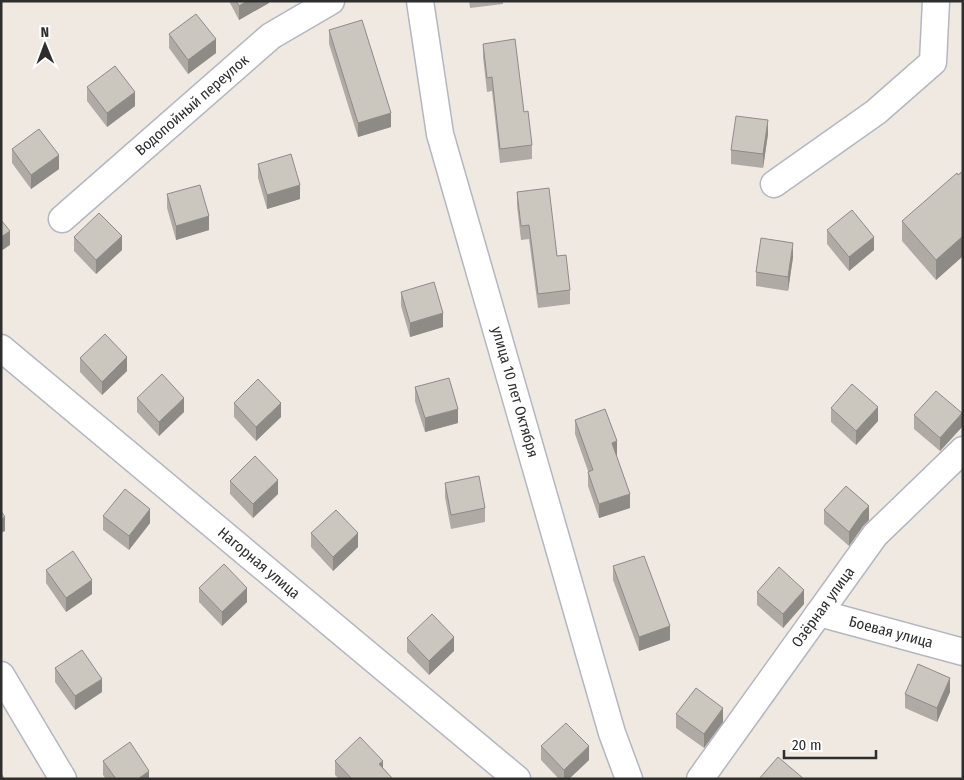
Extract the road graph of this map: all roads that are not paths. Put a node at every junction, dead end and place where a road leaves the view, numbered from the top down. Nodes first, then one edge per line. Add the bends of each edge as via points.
1 (331, 1) edge
2 (420, 1) edge
3 (936, 1) edge
4 (774, 184) dead end
5 (62, 220) dead end
6 (1, 348) edge
7 (963, 450) edge
8 (819, 613) junction
9 (963, 652) edge
10 (1, 675) edge
11 (63, 779) edge
12 (517, 779) edge
13 (629, 779) edge
14 (700, 779) edge

1 - 5 street, Водопойный переулок via 271,36
2 - 13 street, улица 10 лет Октября via 440,134 612,733
3 - 4 street via 932,62 876,112
6 - 12 street, Нагорная улица
7 - 8 street, Озёрная улица via 875,535
8 - 9 street, Боевая улица
8 - 14 street, Озёрная улица
10 - 11 street

